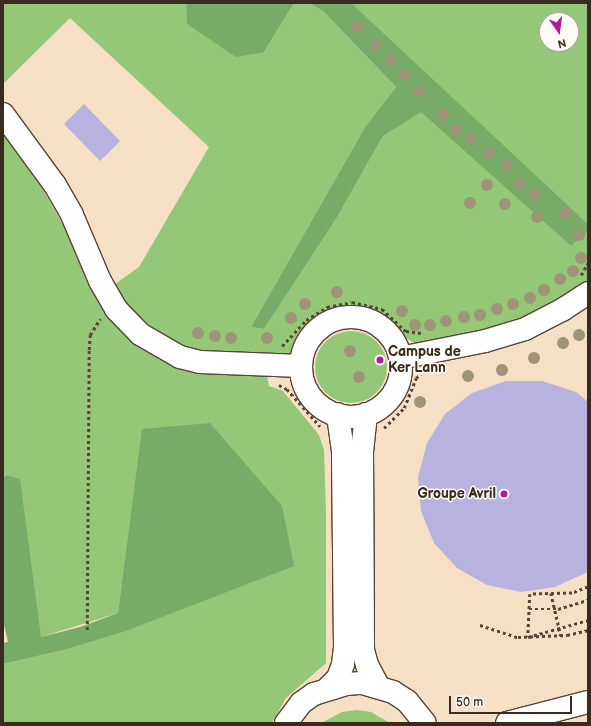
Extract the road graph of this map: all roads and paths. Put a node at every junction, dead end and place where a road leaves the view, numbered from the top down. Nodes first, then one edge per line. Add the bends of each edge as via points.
1 (3, 114) edge
2 (588, 293) edge
3 (116, 309) junction
4 (400, 358) junction
5 (301, 366) junction
6 (428, 372) dead end
7 (338, 414) junction
8 (366, 414) junction
9 (382, 430) dead end
10 (588, 587) edge
11 (551, 593) junction
12 (588, 600) edge
13 (529, 609) junction
14 (553, 609) junction
15 (588, 620) edge
16 (480, 625) dead end
17 (559, 628) junction
18 (87, 630) dead end
19 (588, 630) edge
20 (561, 636) junction
21 (528, 637) junction
22 (378, 686) junction
23 (329, 687) junction
24 (588, 702) edge
25 (286, 723) edge
26 (425, 723) edge
27 (507, 723) edge

1 - 3 main road via 55,185 72,215 100,281
2 - 4 main road via 525,329 485,341
3 - 5 main road via 140,334 163,349 200,362
3 - 18 path via 98,321 90,335
4 - 5 main road via 392,338 375,323 359,318 342,318 331,321 313,335 303,354
4 - 8 main road via 400,379 390,397
5 - 7 main road via 308,393 321,406
6 - 9 path via 416,378 404,408
7 - 8 main road
7 - 23 main road via 343,451 345,648 338,678
8 - 22 main road via 362,450 363,650 367,665
10 - 11 path via 572,593
11 - 13 path via 530,594
11 - 14 path
12 - 14 path
13 - 14 path
13 - 21 path
14 - 17 path
15 - 17 path
16 - 21 path via 518,637
17 - 20 path
17 - 21 path
19 - 20 path
20 - 21 path
22 - 23 main road via 362,683
22 - 26 main road via 407,701
23 - 25 main road via 301,704
24 - 27 main road

